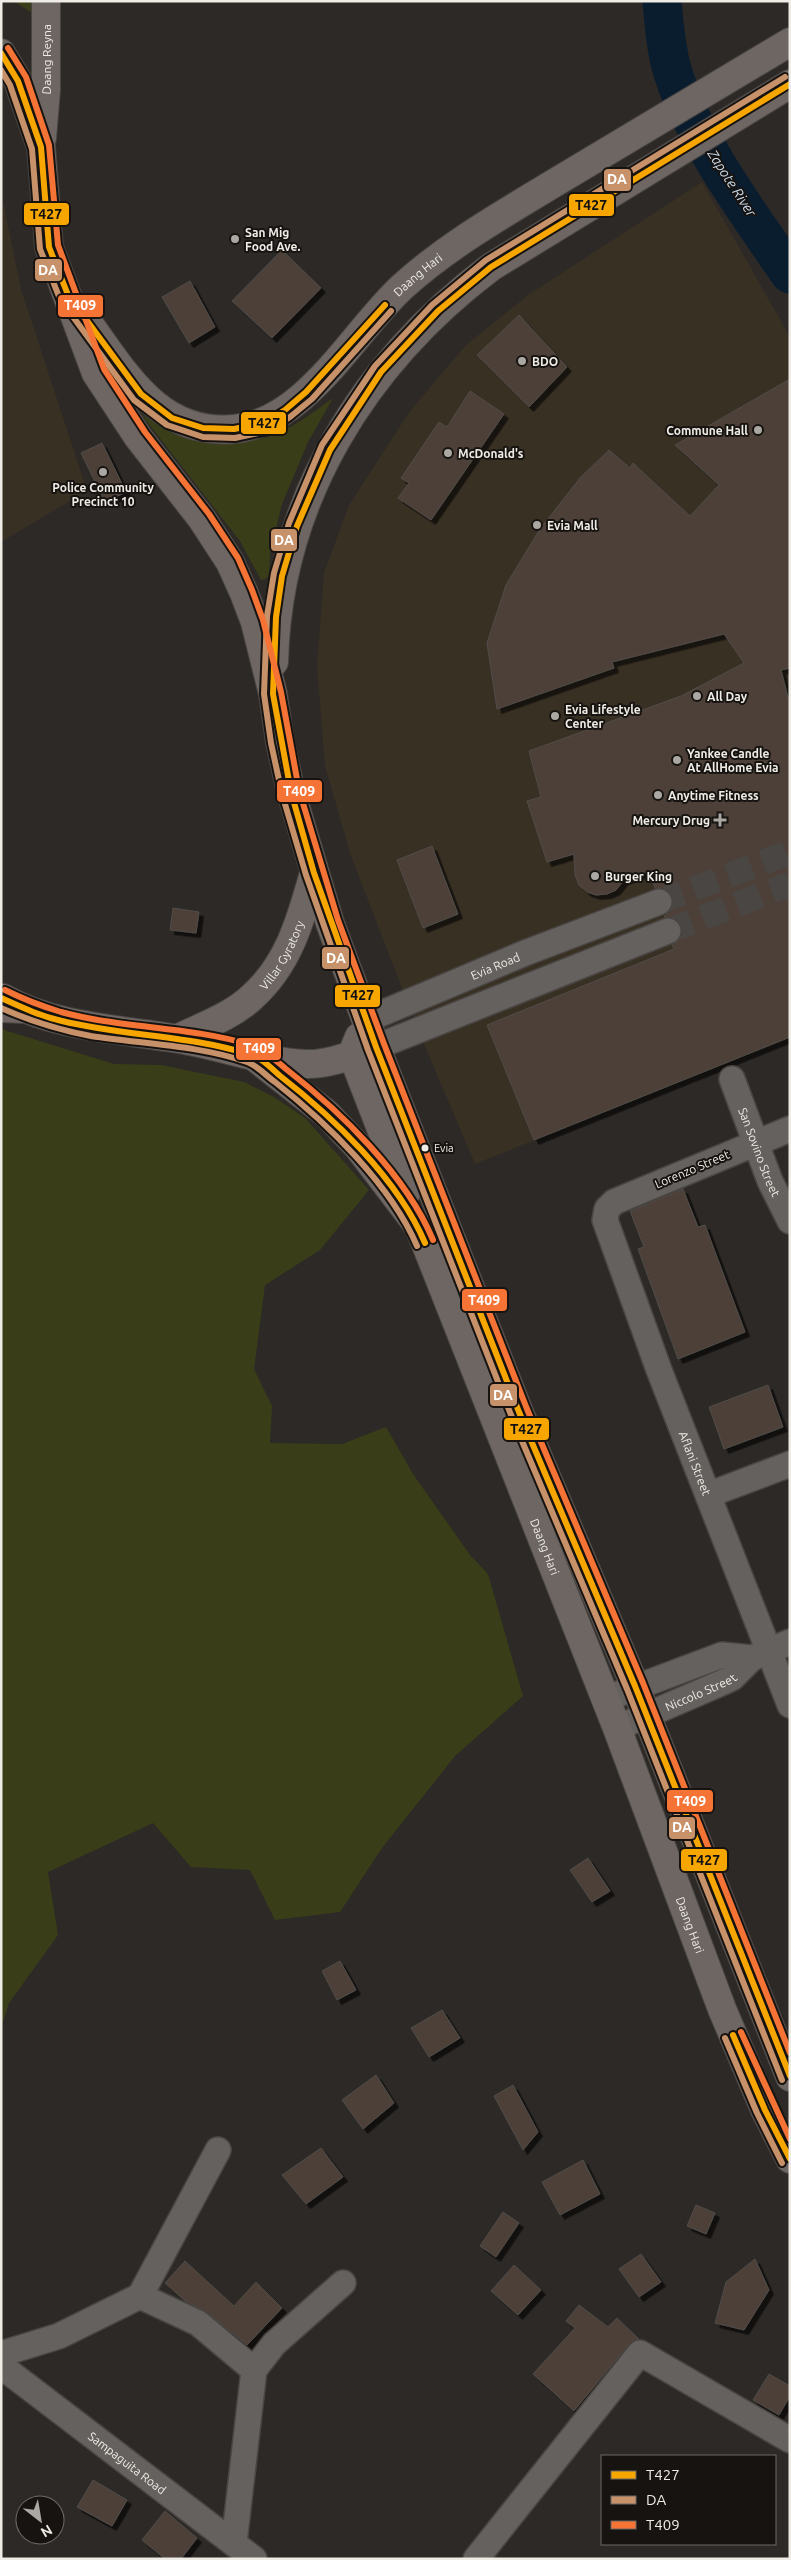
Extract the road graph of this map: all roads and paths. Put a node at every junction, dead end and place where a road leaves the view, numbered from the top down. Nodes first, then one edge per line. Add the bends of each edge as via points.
1 (46, 1) edge
2 (790, 42) edge
3 (1, 53) edge
4 (790, 84) edge
5 (41, 147) junction
6 (68, 295) junction
7 (273, 694) junction
8 (314, 873) junction
9 (659, 902) tunnel mouth
10 (668, 931) tunnel mouth
11 (8, 1005) edge
12 (366, 1020) junction
13 (179, 1038) junction
14 (364, 1051) junction
15 (252, 1054) junction
16 (732, 1079) dead end
17 (790, 1129) edge
18 (755, 1142) junction
19 (605, 1220) joint
20 (790, 1221) edge
21 (419, 1227) junction
22 (790, 1464) edge
23 (708, 1495) junction
24 (770, 1650) edge
25 (635, 1686) junction
26 (605, 1699) junction
27 (790, 1705) edge
28 (646, 1715) junction
29 (617, 1728) junction
30 (790, 2077) edge
31 (218, 2150) dead end
32 (790, 2159) edge
33 (343, 2283) dead end
34 (140, 2296) junction
35 (1, 2354) edge
36 (1, 2366) edge
37 (254, 2370) junction
38 (790, 2440) edge
39 (234, 2543) junction
40 (254, 2559) edge
41 (476, 2559) edge

1 - 5 main road, Daang Reyna via 46,90
2 - 6 main road, Daang Hari via 443,254 402,287 306,392 264,423 234,429 204,428 172,418 141,394
3 - 5 main road via 18,81
4 - 7 main road via 491,267 407,341 351,414 297,526 282,576 276,617
5 - 6 main road via 49,247
6 - 7 main road via 96,373 230,562 255,622
7 - 8 main road via 291,792
8 - 12 main road
8 - 13 main road, Villar Gyratory via 290,946 276,971 251,998 223,1017
9 - 12 street, Evia Road via 525,953
10 - 14 street
11 - 13 main road via 84,1025
12 - 14 main road
13 - 15 main road, Daang Hari
14 - 15 main road via 307,1064
14 - 21 main road
14 - 25 main road
15 - 21 main road, Daang Hari via 327,1114 358,1147
16 - 18 street, San Sovino Street
17 - 18 street, Lorenzo Street
18 - 19 street, Lorenzo Street via 614,1202 607,1209
18 - 20 street, San Sovino Street
19 - 23 street, Aflani Street
21 - 26 main road, Daang Hari
22 - 23 street
23 - 24 street, Aflani Street
24 - 25 street, Niccolo Street via 722,1654
24 - 27 street, Aflani Street
24 - 28 street, Niccolo Street via 732,1678
25 - 26 street, Niccolo Street
25 - 28 main road
26 - 29 main road, Daang Hari
28 - 29 street, Niccolo Street
28 - 30 main road
29 - 32 main road, Daang Hari via 722,2009 765,2110
31 - 34 street
33 - 37 street via 274,2344
34 - 35 street via 59,2336
34 - 37 street via 198,2323
36 - 39 street, Sampaguita Road
37 - 39 street
38 - 41 street via 640,2353
39 - 40 street, Sampaguita Road

